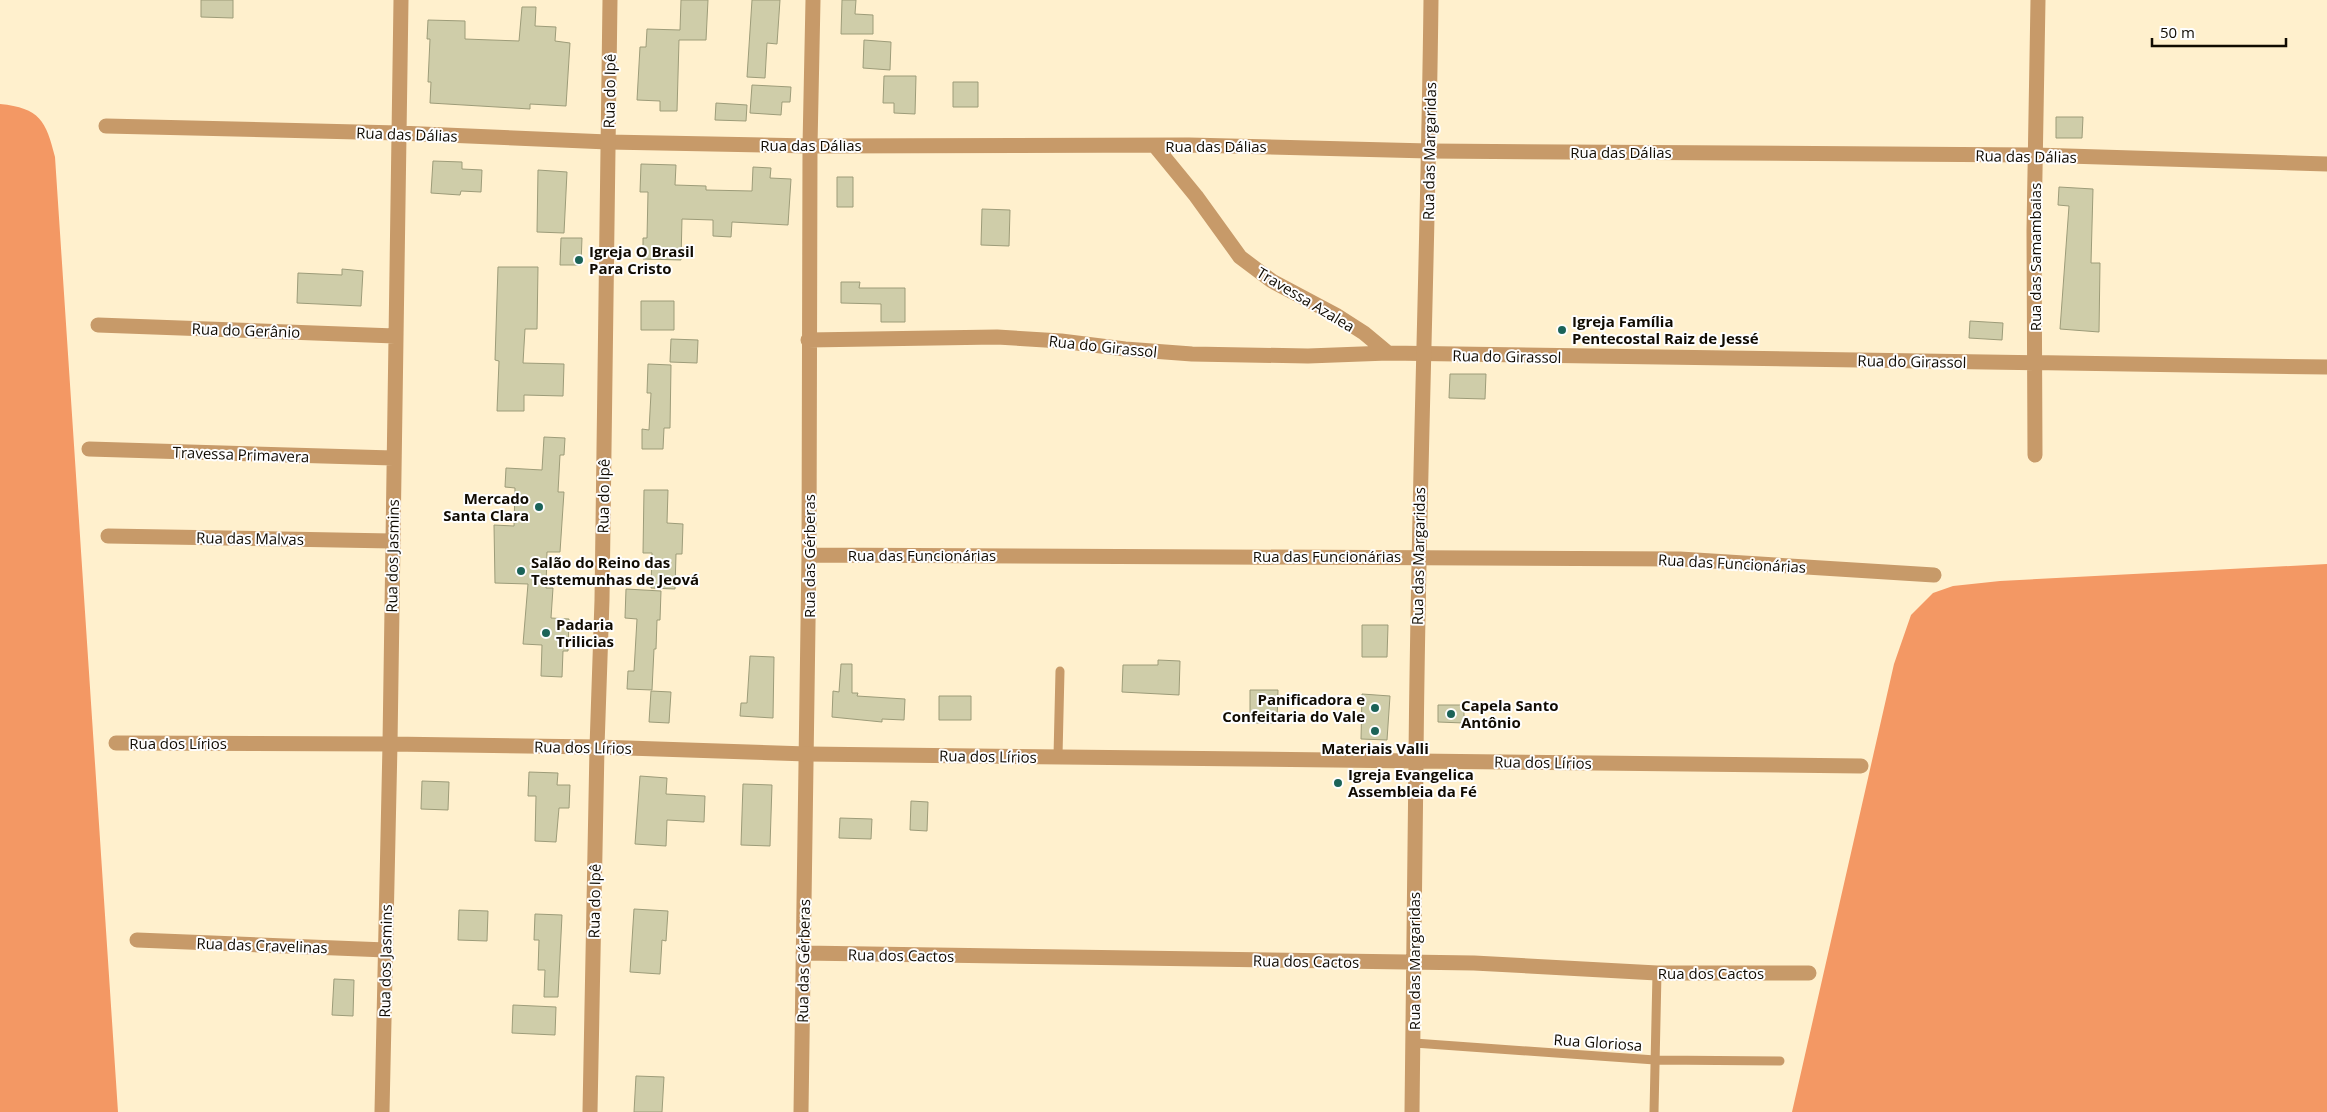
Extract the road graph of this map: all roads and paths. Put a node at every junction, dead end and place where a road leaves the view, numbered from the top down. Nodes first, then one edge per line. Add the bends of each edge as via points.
1 (400, 0) edge
2 (610, 0) edge
3 (814, 0) edge
4 (1431, 0) edge
5 (2038, 0) edge
6 (106, 126) dead end
7 (399, 133) junction
8 (608, 142) junction
9 (810, 146) junction
10 (1155, 146) junction
11 (1429, 151) junction
12 (2035, 155) junction
13 (2327, 164) edge
14 (98, 324) dead end
15 (395, 336) junction
16 (808, 340) junction
17 (1388, 353) junction
18 (1423, 354) junction
19 (2036, 363) junction
20 (2327, 367) edge
21 (89, 450) dead end
22 (2035, 455) dead end
23 (393, 458) junction
24 (108, 536) dead end
25 (392, 541) junction
26 (809, 555) junction
27 (1418, 556) junction
28 (1934, 576) dead end
29 (1060, 670) dead end
30 (116, 743) dead end
31 (390, 744) junction
32 (597, 747) junction
33 (807, 754) junction
34 (1058, 756) junction
35 (1416, 761) junction
36 (1861, 766) dead end
37 (137, 940) dead end
38 (386, 950) junction
39 (803, 953) junction
40 (1414, 963) junction
41 (1657, 973) junction
42 (1809, 973) dead end
43 (1414, 1043) junction
44 (1655, 1060) junction
45 (1780, 1061) dead end
46 (382, 1112) edge
47 (590, 1112) edge
48 (801, 1112) edge
49 (1412, 1112) edge
50 (1654, 1112) edge

1 - 7 street, Rua dos Jasmins
2 - 8 street, Rua do Ipê
3 - 9 street, Rua das Gérberas
4 - 11 street, Rua das Margaridas
5 - 12 street, Rua das Samambaias
6 - 7 street, Rua das Dálias
7 - 8 street, Rua das Dálias
7 - 15 street, Rua dos Jasmins
8 - 9 street, Rua das Dálias
8 - 32 street, Rua do Ipê
9 - 10 street, Rua das Dálias
9 - 16 street, Rua das Gérberas
10 - 11 street, Rua das Dálias
10 - 17 street, Travessa Azalea via 1240,257 1272,281 1364,333
11 - 12 street, Rua das Dálias
11 - 18 street, Rua das Margaridas
12 - 13 street, Rua das Dálias
12 - 19 street, Rua das Samambaias
14 - 15 street, Rua do Gerânio
15 - 23 street, Rua dos Jasmins
16 - 17 street, Rua do Girassol via 997,337 1192,354
16 - 26 street, Rua das Gérberas
17 - 18 street, Rua do Girassol
18 - 19 street, Rua do Girassol
18 - 27 street, Rua das Margaridas
19 - 20 street, Rua do Girassol
19 - 22 street, Rua das Samambaias
21 - 23 street, Travessa Primavera
23 - 25 street, Rua dos Jasmins
24 - 25 street, Rua das Malvas
25 - 31 street, Rua dos Jasmins
26 - 27 street, Rua das Funcionárias
26 - 33 street, Rua das Gérberas
27 - 28 street, Rua das Funcionárias via 1680,559
27 - 35 street, Rua das Margaridas
29 - 34 lane
30 - 31 street, Rua dos Lírios
31 - 32 street, Rua dos Lírios
31 - 38 street, Rua dos Jasmins
32 - 33 street, Rua dos Lírios
32 - 47 street, Rua do Ipê
33 - 34 street, Rua dos Lírios
33 - 39 street, Rua das Gérberas
34 - 35 street, Rua dos Lírios
35 - 36 street, Rua dos Lírios
35 - 40 street, Rua das Margaridas
37 - 38 street, Rua das Cravelinas
38 - 46 street, Rua dos Jasmins
39 - 40 street, Rua dos Cactos
39 - 48 street, Rua das Gérberas
40 - 41 street, Rua dos Cactos via 1527,965
40 - 43 street, Rua das Margaridas
41 - 42 street, Rua dos Cactos
41 - 44 lane
43 - 44 lane, Rua Gloriosa
43 - 49 street, Rua das Margaridas
44 - 45 lane, Rua Gloriosa
44 - 50 lane

